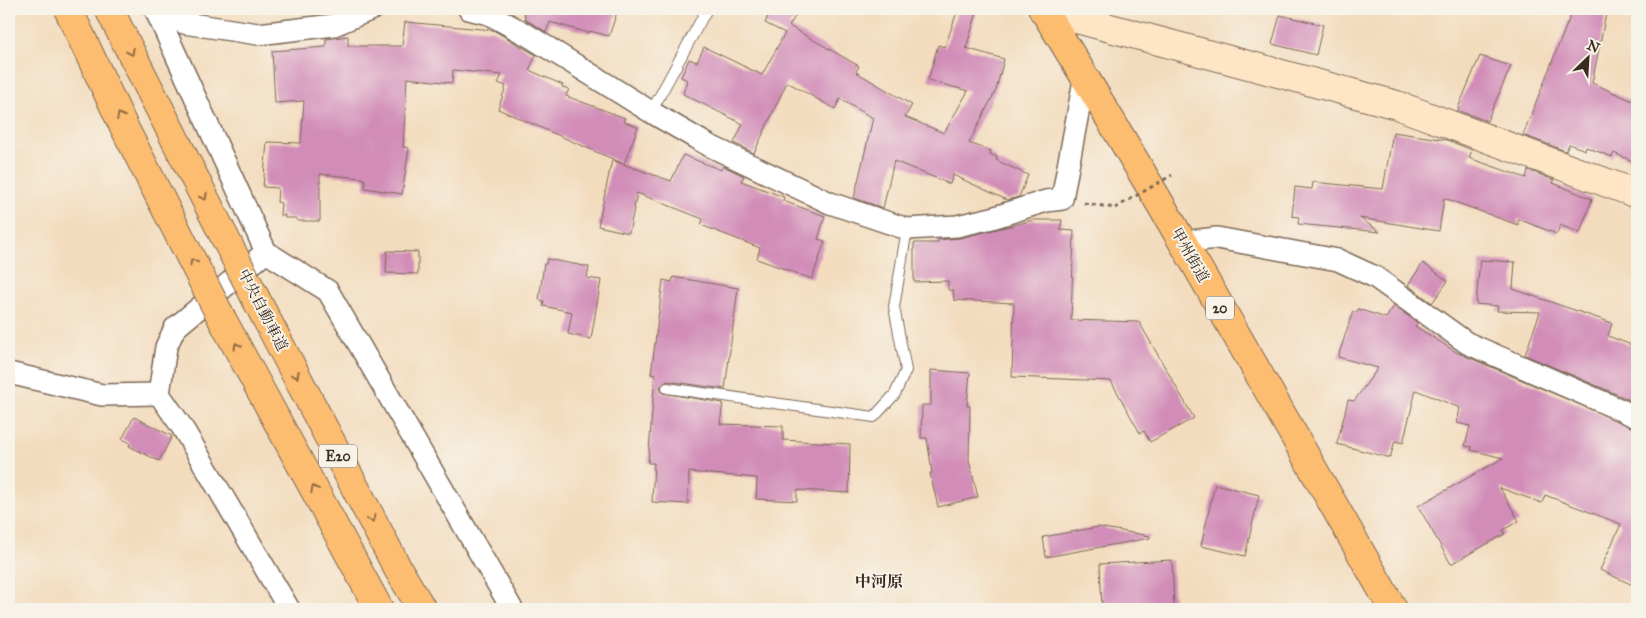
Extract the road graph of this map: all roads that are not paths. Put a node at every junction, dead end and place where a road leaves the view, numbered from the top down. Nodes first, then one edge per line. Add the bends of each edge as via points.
1 (68, 9) edge
2 (109, 9) edge
3 (155, 9) edge
4 (372, 9) edge
5 (469, 9) edge
6 (707, 9) edge
7 (1043, 9) edge
8 (1086, 75) junction
9 (650, 112) junction
10 (1637, 194) edge
11 (907, 229) junction
12 (1183, 242) junction
13 (266, 252) junction
14 (9, 373) edge
15 (666, 388) dead end
16 (159, 394) junction
17 (1637, 417) edge
18 (289, 609) edge
19 (379, 609) edge
20 (422, 609) edge
21 (512, 609) edge
22 (1393, 609) edge

19 -> 1 highway, E20, bridge via 223,321
2 -> 20 highway, 中央自動車道 / E20, bridge via 257,301
3 - 4 street via 184,23 258,34 334,25
3 - 13 street
5 - 9 street via 489,14 529,36
6 - 9 lane
7 - 8 highway, 甲州街道 / 20
7 - 10 street via 1397,105
8 - 11 street via 1062,198 957,226
8 - 12 highway, 甲州街道 / 20
9 - 11 street via 708,145 830,203
11 - 15 lane via 894,307 906,370 895,394 874,417
12 - 17 street via 1218,238 1338,260 1375,277 1467,343
12 - 22 highway, 甲州街道 / 20
13 - 16 street via 175,328 166,347
13 - 21 street via 328,291
14 - 16 street via 102,395
16 - 18 street via 182,427

